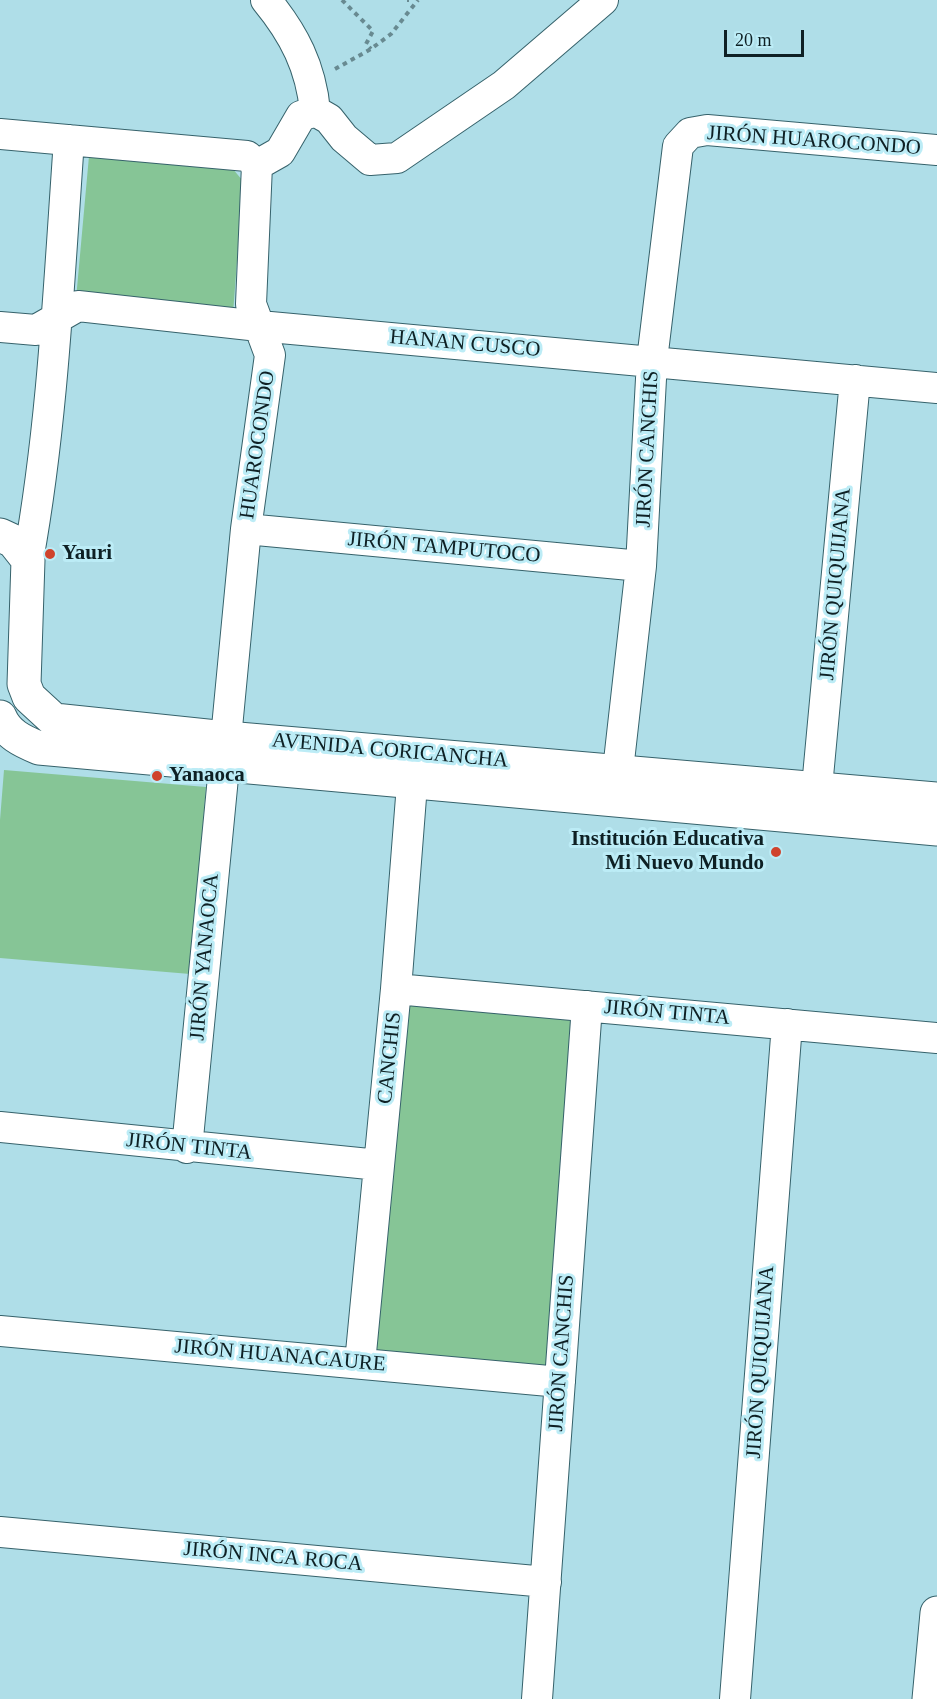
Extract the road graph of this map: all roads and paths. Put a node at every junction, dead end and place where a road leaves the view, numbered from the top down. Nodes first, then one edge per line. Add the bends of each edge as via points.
1 (266, 0) edge
2 (342, 0) edge
3 (418, 0) edge
4 (603, 0) edge
5 (371, 49) junction
6 (310, 78) junction
7 (315, 111) junction
8 (690, 133) joint
9 (0, 134) edge
10 (69, 140) junction
11 (937, 150) edge
12 (257, 165) junction
13 (57, 318) junction
14 (260, 326) junction
15 (0, 327) edge
16 (652, 360) junction
17 (855, 380) junction
18 (937, 388) edge
19 (246, 529) junction
20 (0, 535) edge
21 (28, 560) junction
22 (641, 566) junction
23 (0, 717) edge
24 (225, 752) junction
25 (414, 767) junction
26 (618, 770) junction
27 (817, 787) junction
28 (937, 799) edge
29 (937, 829) edge
30 (396, 989) junction
31 (587, 1006) junction
32 (787, 1024) junction
33 (937, 1038) edge
34 (0, 1127) edge
35 (187, 1148) junction
36 (379, 1165) junction
37 (0, 1330) edge
38 (360, 1363) junction
39 (560, 1382) junction
40 (0, 1532) edge
41 (546, 1582) junction
42 (937, 1613) edge
43 (537, 1699) edge
44 (735, 1699) edge
45 (929, 1699) edge

1 - 6 street via 287,26
2 - 5 path via 373,31 366,44
3 - 5 path via 391,34
4 - 7 street via 504,85 397,158 370,160 329,119
5 - 6 path via 345,65
6 - 7 street
7 - 12 street via 301,116 280,152
8 - 11 street, JIRÓN HUAROCONDO via 707,130
8 - 16 street, JIRÓN CANCHIS via 678,146
9 - 10 street
10 - 12 street via 247,156
10 - 13 street
12 - 14 street, HUAROCONDO via 251,304
13 - 14 street, HANAN CUSCO via 78,306
13 - 15 street, HANAN CUSCO via 36,330
13 - 21 street
14 - 16 street, HANAN CUSCO
14 - 19 street, HUAROCONDO via 270,355
16 - 17 street, HANAN CUSCO
16 - 22 street, JIRÓN CANCHIS
17 - 18 street, HANAN CUSCO
17 - 27 street, JIRÓN QUIQUIJANA
19 - 22 street, JIRÓN TAMPUTOCO
19 - 24 street, HUAROCONDO
20 - 21 street via 13,541
21 - 24 street, AVENIDA CORICANCHA via 24,684 39,709 54,720
22 - 26 street, JIRÓN CANCHIS
23 - 24 street, AVENIDA CORICANCHA via 19,740 39,748
24 - 25 street, AVENIDA CORICANCHA
24 - 35 street, JIRÓN YANAOCA
25 - 26 street, AVENIDA CORICANCHA
25 - 29 street, AVENIDA CORICANCHA
25 - 30 street, CANCHIS
26 - 27 street, AVENIDA CORICANCHA
27 - 28 street, AVENIDA CORICANCHA
30 - 31 street, JIRÓN TINTA
30 - 36 street, CANCHIS
31 - 32 street, JIRÓN TINTA
31 - 39 street, JIRÓN CANCHIS
32 - 33 street, JIRÓN TINTA
32 - 44 street, JIRÓN QUIQUIJANA
34 - 35 street, JIRÓN TINTA
35 - 36 street, JIRÓN TINTA
36 - 38 street, CANCHIS
37 - 38 street, JIRÓN HUANACAURE
38 - 39 street, JIRÓN HUANACAURE
39 - 41 street, JIRÓN CANCHIS
40 - 41 street, JIRÓN INCA ROCA
41 - 43 street, JIRÓN CANCHIS
42 - 45 street

